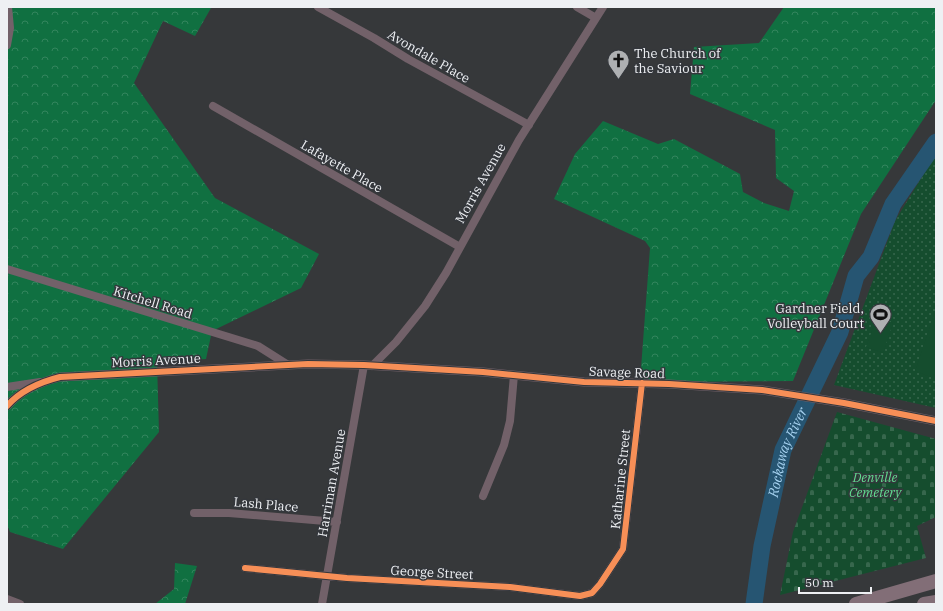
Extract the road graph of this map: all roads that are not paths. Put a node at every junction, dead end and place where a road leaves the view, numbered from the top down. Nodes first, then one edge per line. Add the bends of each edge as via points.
1 (8, 7) edge
2 (318, 7) edge
3 (577, 7) edge
4 (603, 7) edge
5 (596, 18) junction
6 (7, 45) edge
7 (213, 106) dead end
8 (529, 125) junction
9 (460, 247) junction
10 (7, 269) edge
11 (315, 364) joint
12 (288, 365) junction
13 (368, 366) junction
14 (514, 375) junction
15 (47, 380) junction
16 (642, 383) junction
17 (7, 387) edge
18 (7, 406) edge
19 (936, 421) edge
20 (483, 496) dead end
21 (194, 513) dead end
22 (337, 522) junction
23 (245, 568) dead end
24 (608, 572) joint
25 (328, 575) junction
26 (936, 581) edge
27 (7, 599) edge
28 (936, 602) edge
29 (20, 604) edge
30 (322, 604) edge
31 (856, 604) edge
32 (924, 604) edge

1 - 6 street via 10,28
2 - 8 street, Avondale Place
3 - 5 street
4 - 5 street, Morris Avenue
5 - 8 street, Morris Avenue
7 - 9 street, Lafayette Place
8 - 9 street, Morris Avenue via 494,182
9 - 13 street, Morris Avenue via 425,306 396,342
10 - 12 street, Kitchell Road via 258,346
11 - 12 street, Morris Avenue
11 - 13 street, Savage Road
12 - 15 street, Morris Avenue via 69,376
13 - 14 street, Savage Road
13 - 22 street, Harriman Avenue
14 - 16 street, Savage Road via 584,382
14 - 20 street via 510,421 504,445
15 - 17 street
15 - 18 street, Morris Avenue via 23,392
16 - 19 street, Savage Road via 762,390
16 - 24 street, Katharine Street via 623,549
21 - 22 street, Lash Place via 229,513
22 - 25 street, Harriman Avenue
23 - 25 street, George Street
24 - 25 street, George Street via 592,593 580,596 510,587
25 - 30 street, Harriman Avenue
26 - 31 highway
27 - 29 street
28 - 32 highway

